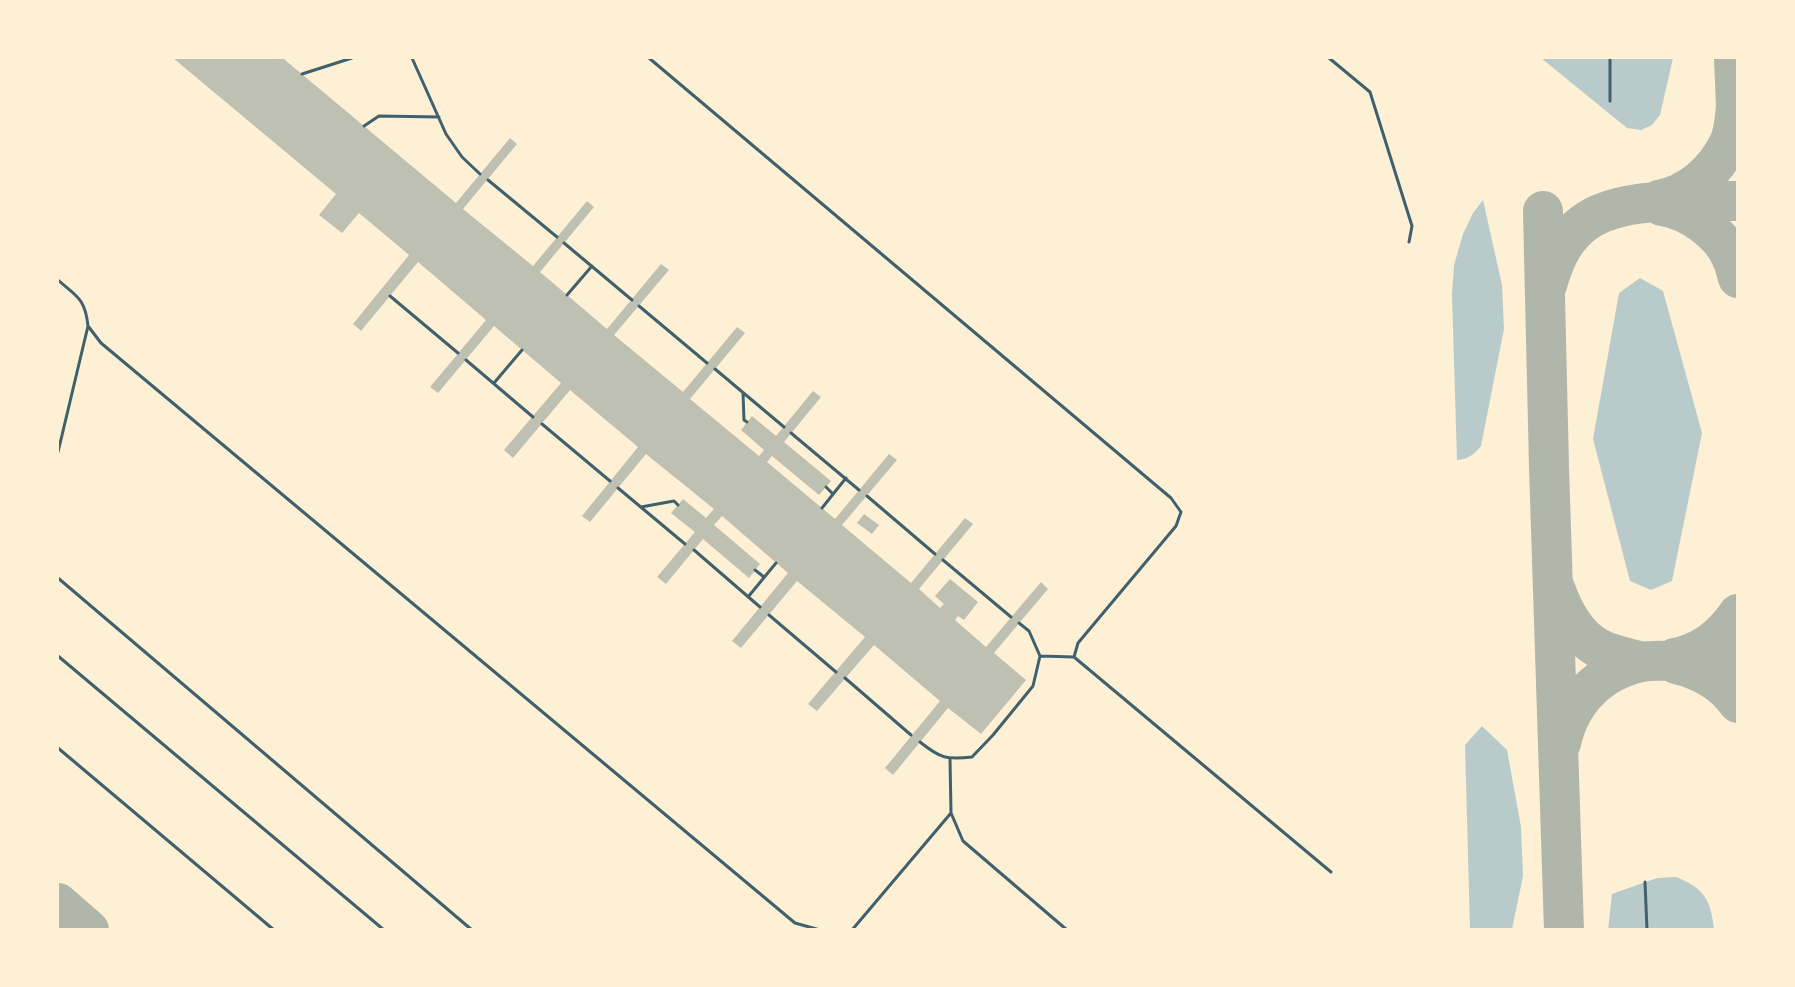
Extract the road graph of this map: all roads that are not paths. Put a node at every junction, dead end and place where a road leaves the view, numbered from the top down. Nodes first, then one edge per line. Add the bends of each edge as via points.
1 (352, 58) edge
2 (412, 58) edge
3 (649, 58) edge
4 (1329, 58) edge
5 (1610, 58) edge
6 (302, 74) dead end
7 (1610, 101) dead end
8 (439, 117) junction
9 (364, 126) dead end
10 (480, 174) dead end
11 (488, 180) dead end
12 (557, 237) dead end
13 (1409, 242) dead end
14 (564, 243) dead end
15 (592, 266) junction
16 (58, 280) edge
17 (390, 296) dead end
18 (567, 296) dead end
19 (632, 300) dead end
20 (639, 306) dead end
21 (88, 326) junction
22 (522, 350) dead end
23 (458, 353) dead end
24 (466, 360) dead end
25 (707, 363) dead end
26 (715, 369) dead end
27 (494, 383) junction
28 (743, 392) junction
29 (533, 416) dead end
30 (747, 422) dead end
31 (542, 424) dead end
32 (784, 427) dead end
33 (791, 433) dead end
34 (58, 452) edge
35 (846, 478) junction
36 (610, 481) dead end
37 (826, 487) dead end
38 (618, 488) dead end
39 (859, 490) dead end
40 (834, 494) junction
41 (867, 496) dead end
42 (678, 504) dead end
43 (641, 506) junction
44 (822, 508) dead end
45 (685, 544) dead end
46 (694, 550) dead end
47 (936, 554) dead end
48 (943, 560) dead end
49 (776, 563) dead end
50 (755, 570) dead end
51 (764, 577) junction
52 (58, 578) edge
53 (748, 597) junction
54 (760, 608) dead end
55 (769, 615) dead end
56 (1011, 617) dead end
57 (1019, 623) dead end
58 (58, 656) edge
59 (1040, 656) junction
60 (1074, 657) junction
61 (836, 672) dead end
62 (845, 678) dead end
63 (911, 735) dead end
64 (920, 742) dead end
65 (58, 748) edge
66 (950, 759) junction
67 (951, 813) junction
68 (1331, 872) dead end
69 (1645, 882) dead end
70 (274, 930) edge
71 (384, 930) edge
72 (472, 930) edge
73 (820, 930) edge
74 (852, 930) edge
75 (1068, 930) edge
76 (1647, 930) edge

1 - 6 lane
2 - 8 lane
3 - 60 lane via 1171,498 1181,512 1176,526 1078,643
4 - 13 lane via 1370,92 1412,226
5 - 7 lane
8 - 9 lane via 379,116
8 - 10 lane via 462,158
11 - 12 lane
14 - 15 lane
15 - 18 lane
15 - 19 lane
16 - 21 lane via 81,300
17 - 23 lane
20 - 25 lane
21 - 34 lane
21 - 73 lane via 101,343 794,923
22 - 27 lane
24 - 27 lane
26 - 28 lane
27 - 29 lane
28 - 30 lane via 744,420
28 - 32 lane
31 - 36 lane
33 - 35 lane
35 - 39 lane
35 - 40 lane
37 - 40 lane
38 - 43 lane
40 - 44 lane
41 - 47 lane
42 - 43 lane via 674,501
43 - 45 lane
46 - 53 lane
48 - 56 lane
49 - 51 lane
50 - 51 lane
51 - 53 lane
52 - 72 lane
53 - 54 lane
55 - 61 lane
57 - 59 lane via 1029,631
58 - 71 lane
59 - 60 lane
59 - 66 lane via 1033,686 993,735 972,757
60 - 68 lane
62 - 63 lane
64 - 66 lane via 932,752
65 - 70 lane
66 - 67 lane
67 - 74 lane
67 - 75 lane via 963,842
69 - 76 lane

